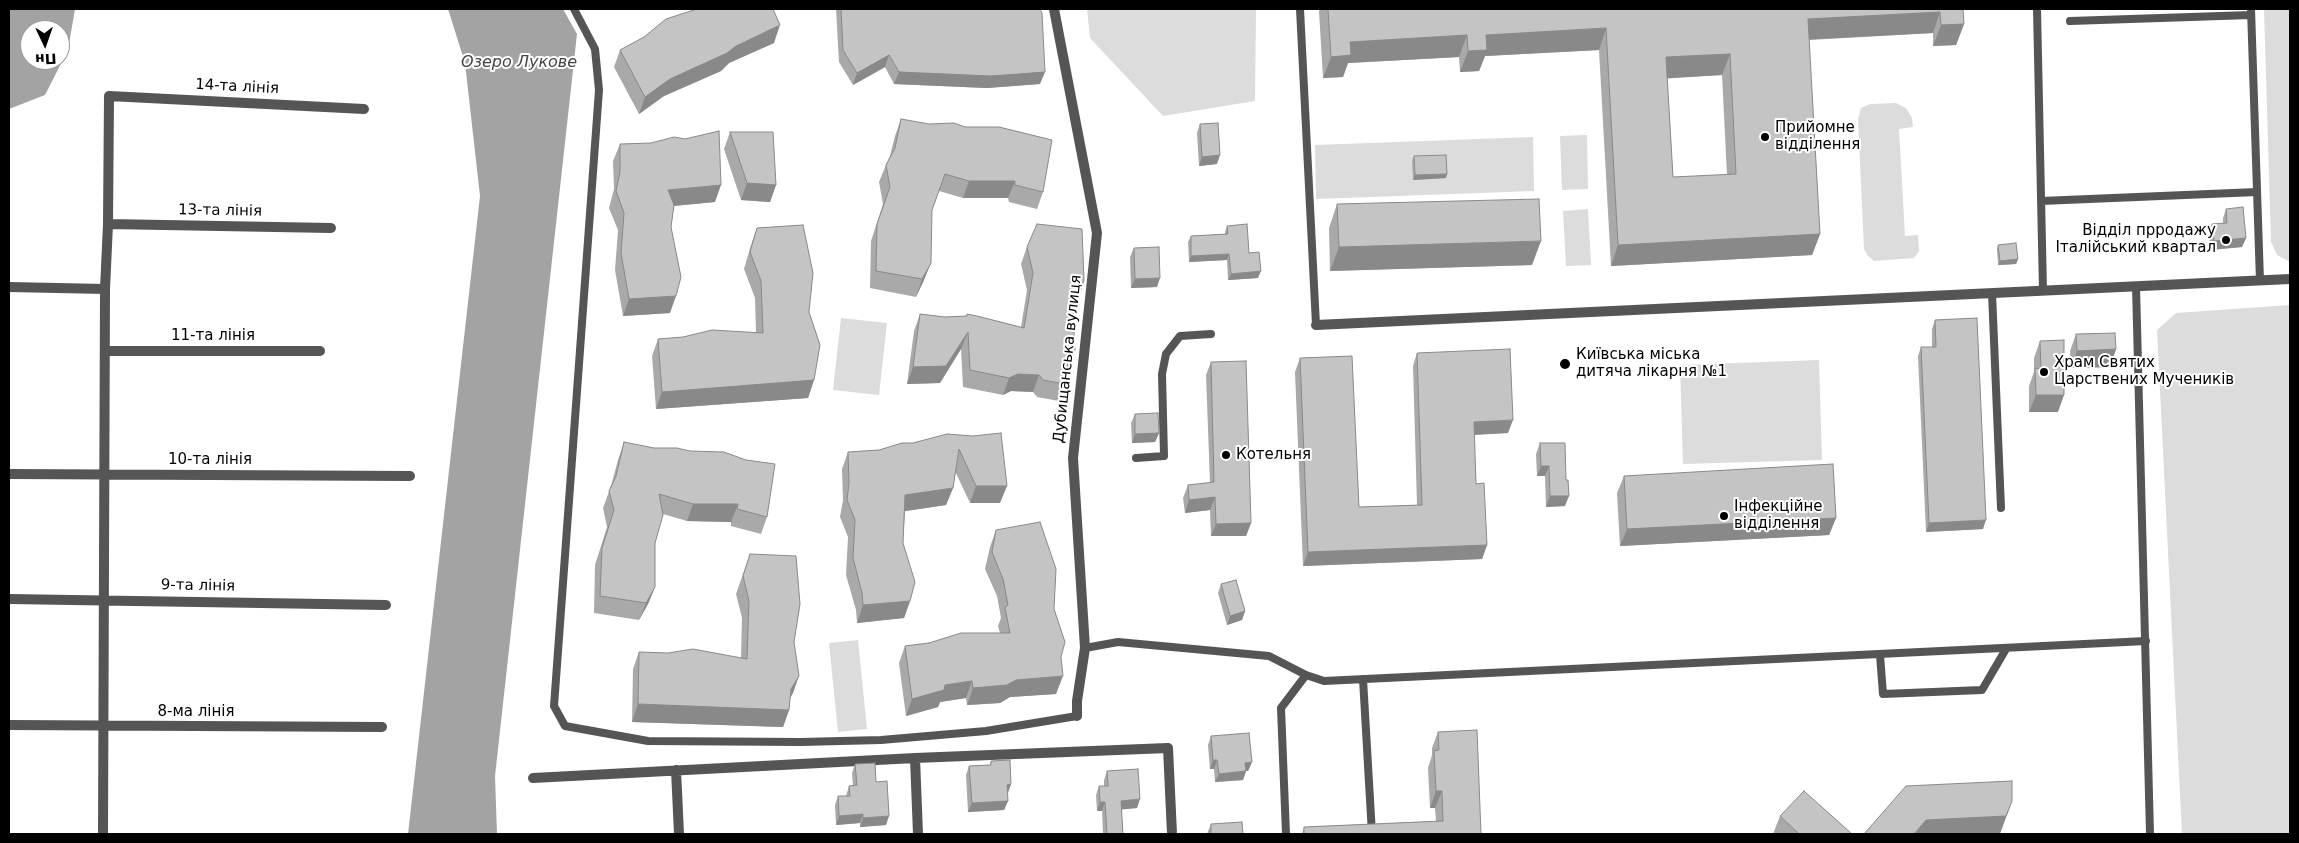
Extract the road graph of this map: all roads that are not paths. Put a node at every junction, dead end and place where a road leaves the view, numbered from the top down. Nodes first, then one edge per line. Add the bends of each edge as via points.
1 (574, 9) edge
2 (1054, 9) edge
3 (1300, 9) edge
4 (2037, 9) edge
5 (2251, 12) edge
6 (2070, 21) dead end
7 (364, 109) dead end
8 (2257, 192) junction
9 (2041, 201) junction
10 (108, 224) junction
11 (331, 228) dead end
12 (2290, 279) edge
13 (2260, 281) junction
14 (2136, 286) junction
15 (9, 287) edge
16 (105, 289) junction
17 (2043, 291) junction
18 (1992, 293) junction
19 (1316, 325) joint
20 (1211, 334) dead end
21 (105, 351) junction
22 (320, 351) dead end
23 (1136, 458) dead end
24 (9, 474) edge
25 (104, 474) junction
26 (410, 476) dead end
27 (2001, 508) dead end
28 (9, 598) edge
29 (104, 599) junction
30 (386, 605) dead end
31 (2146, 641) junction
32 (1085, 648) junction
33 (2006, 648) junction
34 (1880, 654) junction
35 (1306, 676) junction
36 (1363, 679) junction
37 (1078, 716) joint
38 (9, 725) edge
39 (104, 726) junction
40 (382, 727) dead end
41 (915, 758) junction
42 (676, 770) junction
43 (533, 778) dead end
44 (104, 834) edge
45 (679, 834) edge
46 (918, 834) edge
47 (1172, 834) edge
48 (1286, 834) edge
49 (1372, 834) edge
50 (2150, 834) edge

1 - 37 lane via 594,49 599,90 554,706 565,726 648,742 821,742 986,731
2 - 32 street, Дубищанська вулиця via 1097,233 1073,458
3 - 19 lane
4 - 9 lane
5 - 6 lane
5 - 8 lane
7 - 10 street, 14-та лінія via 109,96
8 - 9 lane
8 - 13 lane
9 - 17 lane
10 - 11 street, 13-та лінія
10 - 16 street
12 - 13 street
13 - 14 street
14 - 17 street
14 - 31 lane
15 - 16 street
16 - 21 street
17 - 18 street
18 - 19 street
18 - 27 lane
20 - 23 lane via 1180,336 1166,354 1162,374 1164,456
21 - 22 street, 11-та лінія
21 - 25 street
24 - 25 street, 10-та лінія
25 - 26 street, 10-та лінія
25 - 29 street
28 - 29 street, 9-та лінія
29 - 30 street, 9-та лінія
29 - 39 street
31 - 33 lane
31 - 50 lane
32 - 35 lane via 1118,642 1269,656
32 - 37 street, Дубищанська вулиця via 1077,701
33 - 34 lane
33 - 34 lane via 1982,690 1883,694
34 - 36 lane
35 - 36 lane via 1324,681
35 - 48 lane via 1281,708
36 - 49 lane
38 - 39 street, 8-ма лінія
39 - 40 street, 8-ма лінія
39 - 44 street
41 - 42 street
41 - 46 street
41 - 47 street via 1168,748
42 - 43 street
42 - 45 street

